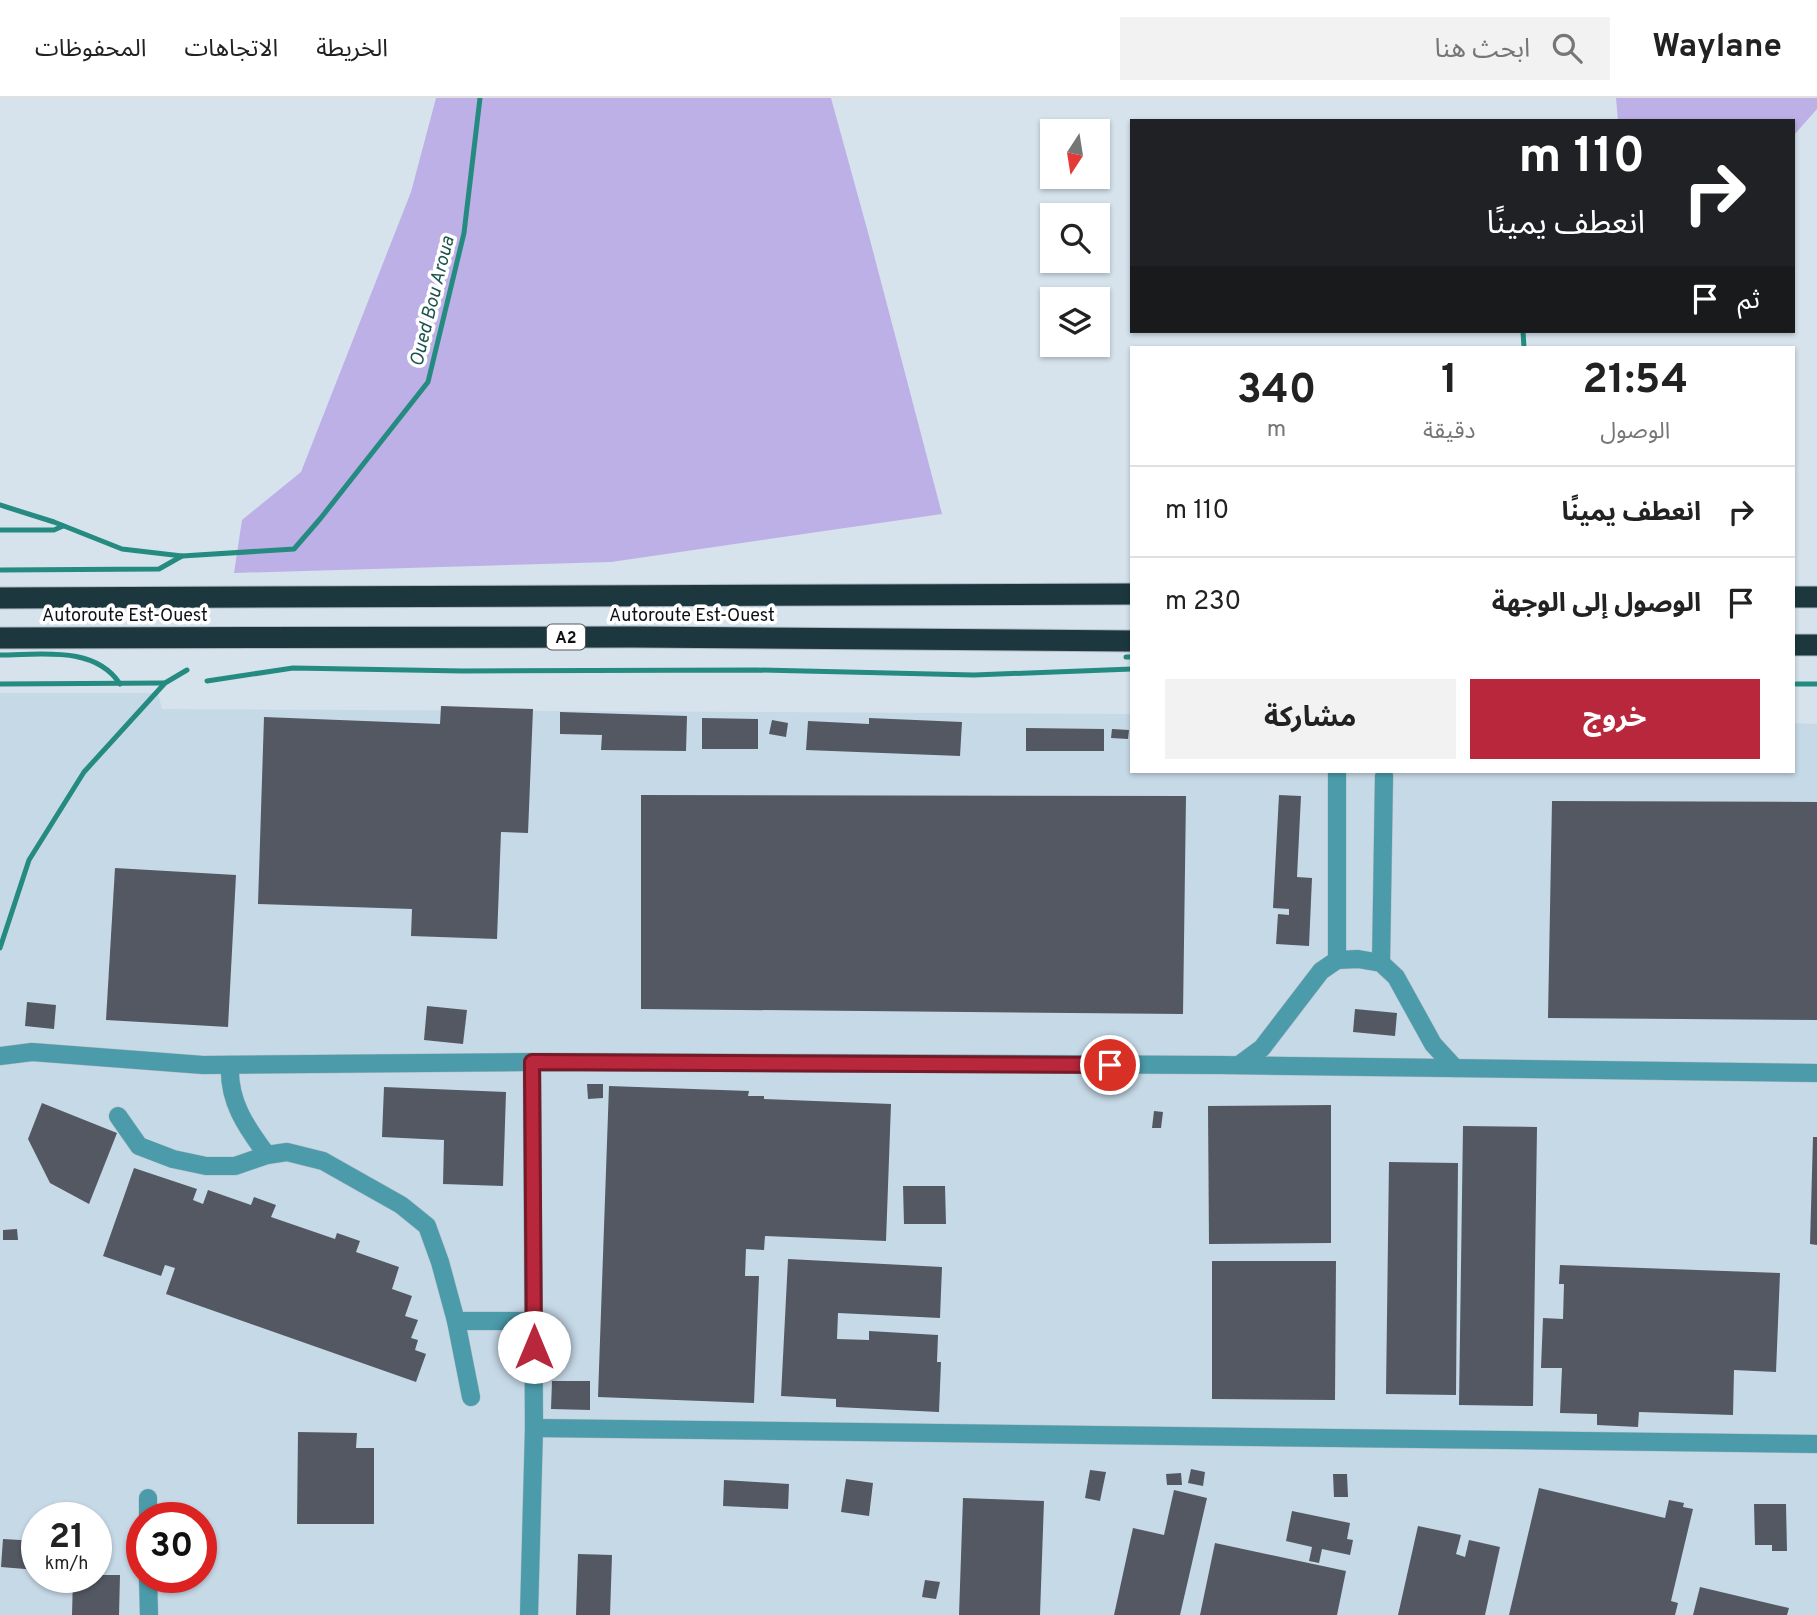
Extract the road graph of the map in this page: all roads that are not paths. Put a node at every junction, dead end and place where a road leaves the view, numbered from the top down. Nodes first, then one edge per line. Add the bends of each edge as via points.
1 (1130, 594) edge
2 (1795, 597) edge
3 (1817, 597) edge
4 (0, 598) edge
5 (0, 638) edge
6 (1130, 641) edge
7 (1795, 645) edge
8 (1817, 645) edge
9 (1337, 774) dead end
10 (1384, 776) dead end
11 (1337, 960) junction
12 (1381, 963) junction
13 (0, 1056) edge
14 (532, 1062) junction
15 (230, 1065) junction
16 (1239, 1066) junction
17 (1455, 1068) junction
18 (1817, 1073) edge
19 (118, 1116) dead end
20 (267, 1155) junction
21 (456, 1321) junction
22 (534, 1321) junction
23 (471, 1397) dead end
24 (534, 1428) junction
25 (1817, 1444) edge
26 (148, 1498) dead end
27 (148, 1502) edge
28 (148, 1593) edge
29 (149, 1615) edge
30 (529, 1615) edge

1 - 4 highway, Autoroute Est-Ouest
2 - 3 highway
5 - 6 highway, Autoroute Est-Ouest / A2
7 - 8 highway
9 - 11 street
10 - 12 street
11 - 12 street
11 - 16 street via 1321,971 1262,1048
12 - 17 street via 1396,977 1433,1044
13 - 15 street via 32,1052
14 - 15 street
14 - 16 street
14 - 22 street
15 - 20 street via 234,1101
16 - 17 street
17 - 18 street
19 - 20 street via 139,1146 173,1159 235,1166
20 - 21 street via 287,1152 323,1161 401,1205 427,1226
21 - 22 street
21 - 23 street
22 - 24 street
24 - 25 street
24 - 30 street
26 - 27 street
28 - 29 street

